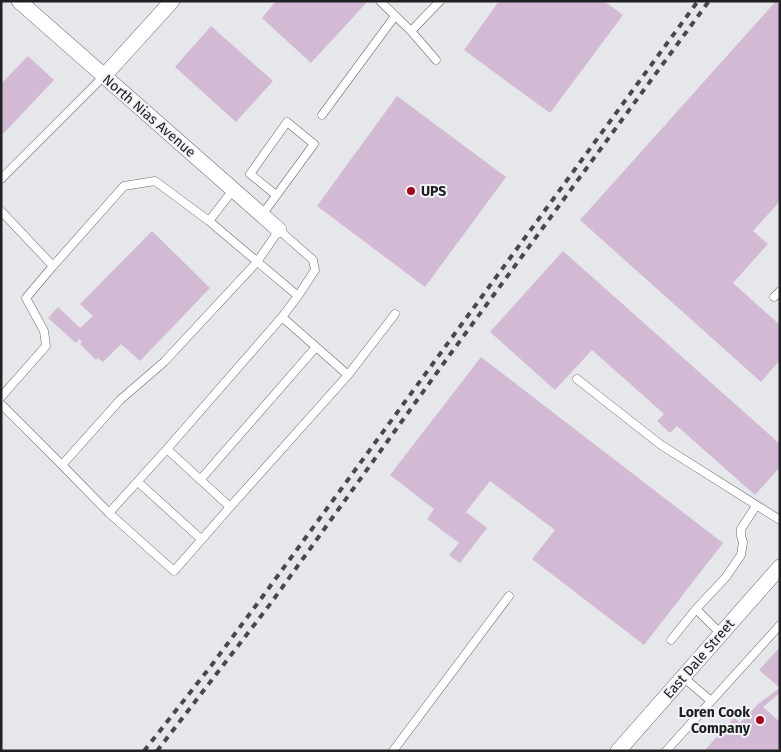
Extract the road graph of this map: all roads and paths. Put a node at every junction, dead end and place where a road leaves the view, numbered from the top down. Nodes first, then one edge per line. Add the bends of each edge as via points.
1 (19, 1) edge
2 (172, 1) edge
3 (380, 1) edge
4 (440, 1) edge
5 (395, 16) junction
6 (411, 30) junction
7 (436, 60) dead end
8 (104, 76) junction
9 (322, 115) dead end
10 (1, 180) edge
11 (233, 190) junction
12 (276, 196) junction
13 (1, 211) edge
14 (262, 215) junction
15 (209, 221) junction
16 (279, 230) junction
17 (257, 262) junction
18 (53, 266) junction
19 (298, 296) junction
20 (395, 314) dead end
21 (282, 316) junction
22 (316, 347) junction
23 (348, 375) junction
24 (578, 379) dead end
25 (1, 397) edge
26 (1, 404) edge
27 (167, 449) junction
28 (62, 465) junction
29 (200, 480) junction
30 (138, 482) junction
31 (756, 506) junction
32 (230, 507) junction
33 (108, 513) junction
34 (780, 520) edge
35 (201, 540) junction
36 (780, 567) edge
37 (509, 596) dead end
38 (696, 609) junction
39 (780, 625) edge
40 (721, 634) junction
41 (671, 640) dead end
42 (683, 677) junction
43 (711, 701) junction
44 (393, 751) edge
45 (618, 751) edge
46 (666, 751) edge

1 - 8 street, North Nias Avenue
2 - 8 street
3 - 5 lane
4 - 6 lane
5 - 6 lane
5 - 9 lane
6 - 7 lane
8 - 10 lane
8 - 11 street, North Nias Avenue
11 - 14 street, North Nias Avenue
11 - 15 lane
12 - 12 lane via 314,144 287,122 250,174
12 - 14 lane
13 - 18 lane
14 - 16 street, North Nias Avenue
15 - 17 lane
15 - 18 lane via 155,181 124,186
16 - 17 lane
16 - 19 lane via 313,260 315,270
17 - 19 lane
17 - 28 lane via 164,362 120,400
18 - 25 lane via 26,298 44,331 46,346
19 - 21 lane
20 - 23 lane
21 - 22 lane
21 - 27 lane
22 - 23 lane
22 - 29 lane
23 - 32 lane
24 - 31 lane via 661,445
26 - 28 lane
27 - 29 lane
27 - 30 lane
28 - 33 lane
29 - 32 lane
30 - 33 lane
30 - 35 lane
31 - 34 lane
31 - 38 lane via 741,529 744,542 741,555 726,577
32 - 35 lane
33 - 35 lane via 174,571
36 - 40 street, East Dale Street
37 - 44 lane
38 - 40 lane
38 - 41 lane
39 - 43 lane
40 - 42 street, East Dale Street
42 - 43 lane
42 - 45 street, East Dale Street
43 - 46 lane

